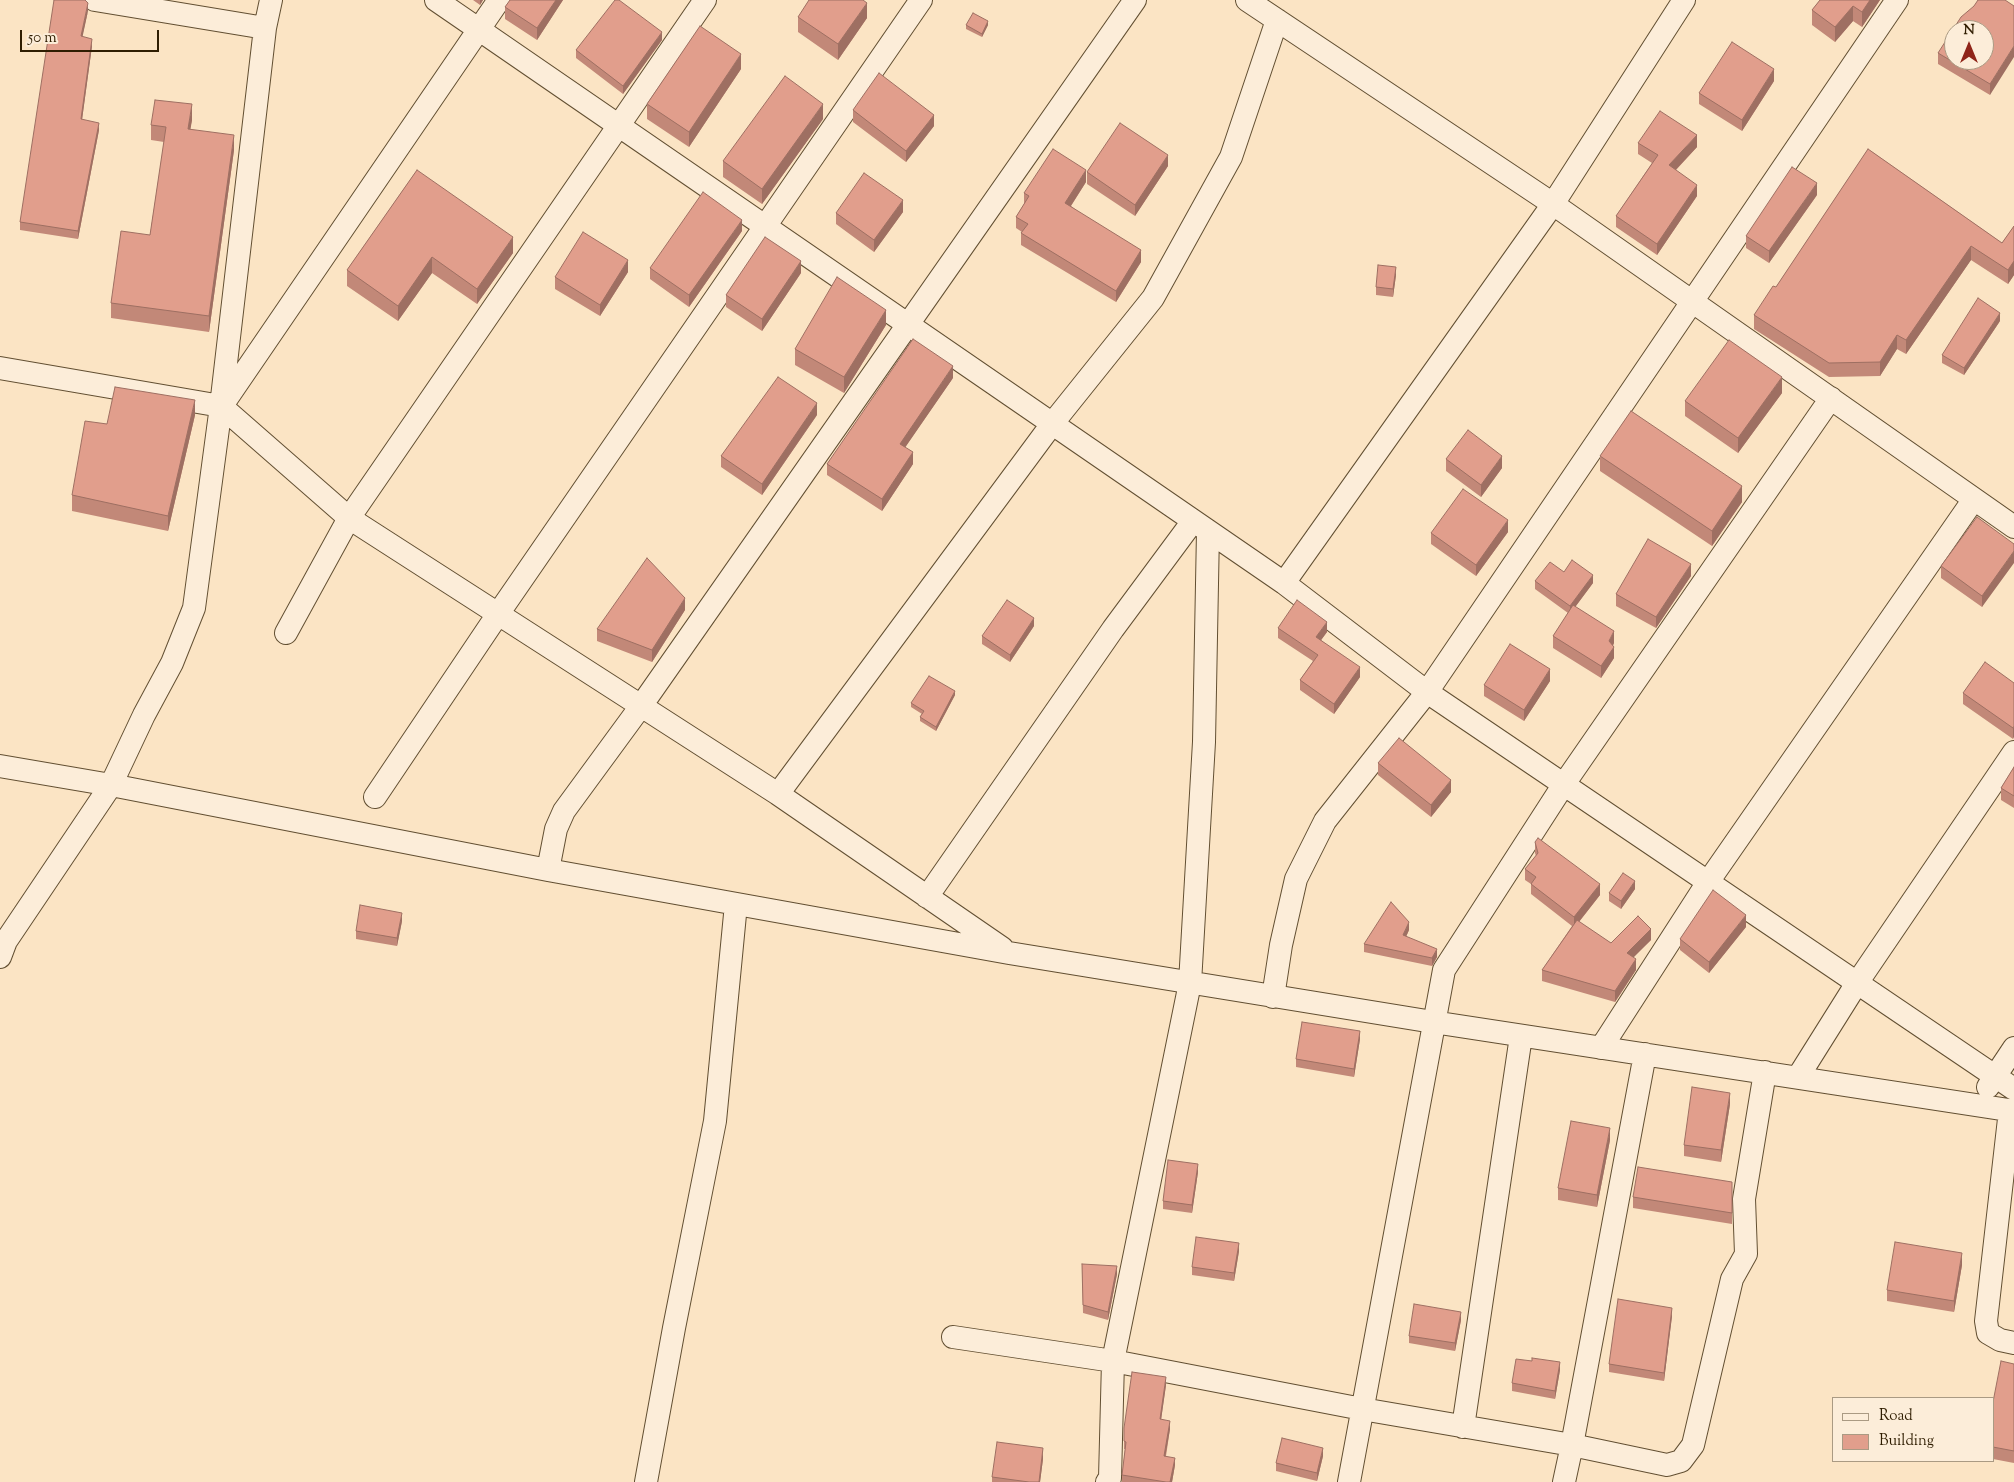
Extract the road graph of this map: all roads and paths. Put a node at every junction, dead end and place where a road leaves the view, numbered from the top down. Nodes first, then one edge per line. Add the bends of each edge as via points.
1 (95, 0) edge
2 (271, 0) edge
3 (436, 0) edge
4 (499, 0) edge
5 (705, 0) edge
6 (921, 0) edge
7 (1135, 0) edge
8 (1246, 0) edge
9 (1684, 0) edge
10 (1897, 0) edge
11 (1276, 20) junction
12 (265, 28) junction
13 (480, 30) junction
14 (618, 125) junction
15 (1553, 204) junction
16 (764, 226) junction
17 (1692, 300) junction
18 (908, 325) junction
19 (0, 368) edge
20 (1831, 398) junction
21 (221, 406) junction
22 (1052, 424) junction
23 (1974, 499) junction
24 (349, 518) junction
25 (1200, 526) junction
26 (2014, 528) edge
27 (1284, 583) junction
28 (498, 614) junction
29 (286, 633) dead end
30 (1427, 692) junction
31 (641, 706) junction
32 (2014, 752) edge
33 (0, 766) edge
34 (1564, 784) junction
35 (111, 785) junction
36 (778, 794) junction
37 (375, 797) dead end
38 (548, 870) junction
39 (1708, 882) junction
40 (927, 897) junction
41 (736, 904) junction
42 (1009, 953) junction
43 (0, 957) edge
44 (1190, 983) junction
45 (1857, 983) junction
46 (1273, 997) junction
47 (1433, 1022) junction
48 (1521, 1036) junction
49 (1601, 1048) junction
50 (2014, 1048) edge
51 (1645, 1054) junction
52 (1765, 1072) junction
53 (1995, 1076) junction
54 (1798, 1077) junction
55 (2013, 1103) edge
56 (1976, 1104) junction
57 (953, 1337) dead end
58 (2014, 1343) edge
59 (1113, 1361) junction
60 (1362, 1409) junction
61 (1463, 1427) junction
62 (1572, 1445) junction
63 (646, 1482) edge
64 (1107, 1482) edge
65 (1349, 1482) edge
66 (1564, 1482) edge

1 - 12 street
2 - 12 street
3 - 13 street
4 - 13 street
5 - 14 street
6 - 16 street
7 - 18 street
8 - 11 street
9 - 15 street
10 - 17 street
11 - 15 street
11 - 22 street via 1231,157 1162,282 1153,298
12 - 21 street
13 - 14 street
13 - 21 street
14 - 16 street
14 - 24 street
15 - 17 street
15 - 27 street
16 - 18 street
16 - 28 street
17 - 20 street
17 - 30 street
18 - 22 street
18 - 31 street
19 - 21 street
20 - 23 street
20 - 34 street
21 - 24 street
21 - 35 street via 194,608 172,663
22 - 25 street
22 - 36 street
23 - 26 street
23 - 39 street
24 - 28 street
24 - 29 street
25 - 27 street
25 - 40 street via 1113,629
25 - 44 street via 1204,742
27 - 30 street
28 - 31 street
28 - 37 street
30 - 34 street
30 - 46 street via 1325,821 1296,879
31 - 36 street
31 - 38 street via 564,811 556,829
32 - 45 street
33 - 35 street
34 - 39 street
34 - 47 street via 1444,970
35 - 38 street
35 - 43 street via 6,941
36 - 40 street
38 - 41 street
39 - 45 street
39 - 49 street
40 - 42 street
41 - 42 street
41 - 63 street via 715,1121
42 - 44 street
44 - 46 street
44 - 59 street
45 - 53 street
45 - 54 street
46 - 47 street
47 - 48 street
47 - 60 street
48 - 49 street
48 - 61 street
49 - 51 street
50 - 53 street
51 - 52 street
51 - 62 street
52 - 54 street
52 - 62 street via 1744,1199 1746,1254 1732,1279 1693,1445 1681,1461 1667,1465
53 - 55 street
53 - 56 street
54 - 56 street
55 - 56 street
55 - 58 street via 1986,1321 1988,1333
57 - 59 street
59 - 60 street
59 - 64 street via 1110,1478
60 - 61 street
60 - 65 street
61 - 62 street
62 - 66 street

